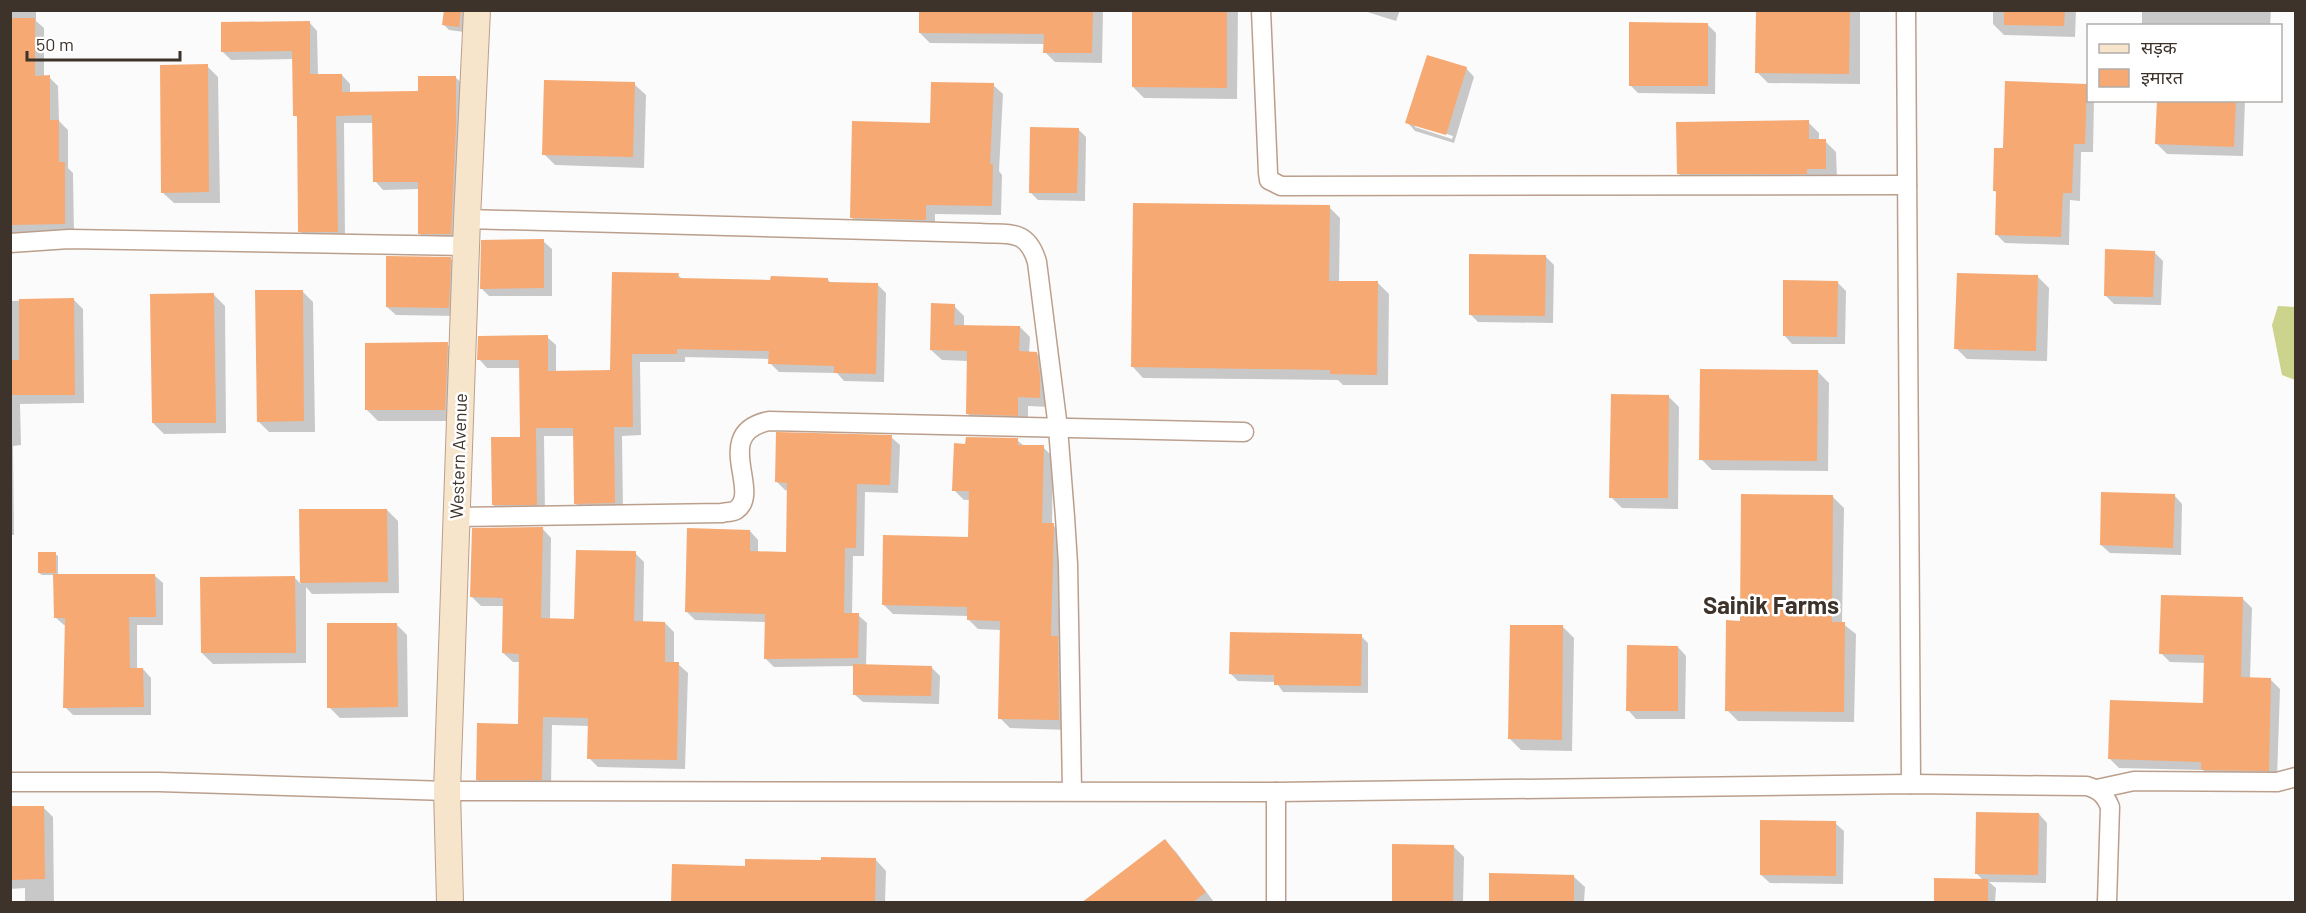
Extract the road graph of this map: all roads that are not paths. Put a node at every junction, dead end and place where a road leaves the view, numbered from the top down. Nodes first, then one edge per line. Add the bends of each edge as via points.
1 (477, 10) edge
2 (1261, 10) edge
3 (1906, 10) edge
4 (1907, 185) junction
5 (466, 219) junction
6 (10, 243) edge
7 (466, 246) junction
8 (1058, 428) junction
9 (1244, 432) dead end
10 (457, 517) junction
11 (2295, 777) edge
12 (10, 782) edge
13 (1911, 784) junction
14 (2097, 789) junction
15 (447, 791) junction
16 (1072, 791) junction
17 (1276, 792) junction
18 (450, 903) edge
19 (1276, 903) edge
20 (2107, 903) edge

1 - 5 street, Western Avenue
2 - 4 street via 1268,172 1269,180 1281,186
3 - 4 street
4 - 13 street
5 - 7 street, Western Avenue
5 - 8 street via 968,233 1026,239 1037,262
6 - 7 street via 69,239
7 - 10 street, Western Avenue
8 - 9 street
8 - 10 street via 769,421 746,430 742,439 743,492 742,503 736,510
8 - 16 street via 1068,564
10 - 15 street, Western Avenue
11 - 14 street via 2277,782 2134,781
12 - 15 street via 159,782
13 - 14 street
13 - 17 street
14 - 20 street via 2106,796 2110,807
15 - 16 street
15 - 18 street, Western Avenue
16 - 17 street
17 - 19 street

